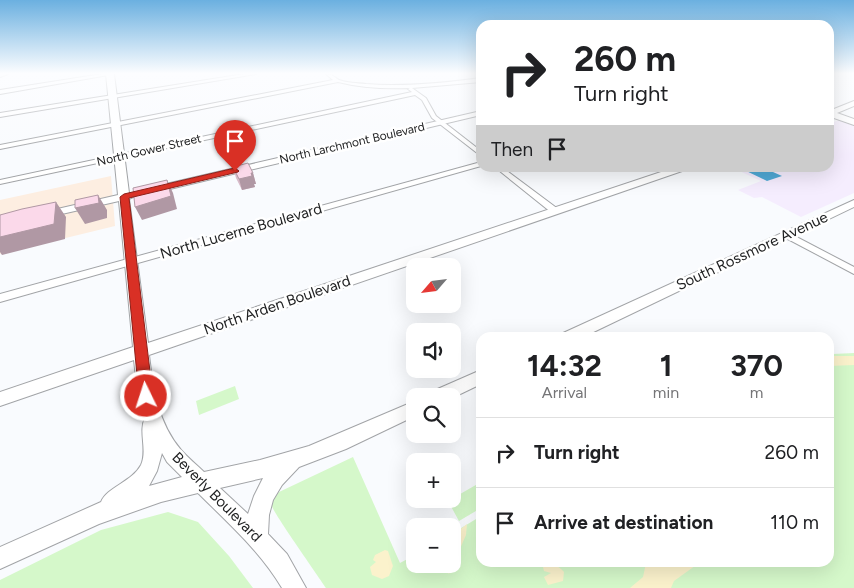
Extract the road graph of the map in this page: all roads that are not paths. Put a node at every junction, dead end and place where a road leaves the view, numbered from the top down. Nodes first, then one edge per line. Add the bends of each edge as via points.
1 (87, 101) edge
2 (114, 101) edge
3 (230, 101) edge
4 (375, 101) edge
5 (425, 101) edge
6 (854, 103) edge
7 (834, 111) edge
8 (476, 114) edge
9 (0, 116) edge
10 (834, 116) edge
11 (854, 122) edge
12 (116, 123) junction
13 (441, 123) junction
14 (0, 147) edge
15 (476, 150) edge
16 (120, 157) junction
17 (476, 165) edge
18 (504, 172) edge
19 (669, 172) edge
20 (0, 182) edge
21 (124, 197) junction
22 (854, 203) edge
23 (555, 211) junction
24 (32, 218) edge
25 (787, 234) junction
26 (131, 262) junction
27 (854, 272) edge
28 (0, 298) edge
29 (579, 332) edge
30 (141, 351) junction
31 (476, 379) edge
32 (457, 388) edge
33 (146, 396) junction
34 (0, 398) edge
35 (406, 412) edge
36 (295, 460) junction
37 (202, 484) junction
38 (67, 527) junction
39 (258, 538) junction
40 (0, 558) edge
41 (295, 588) edge

1 - 9 street
2 - 12 main road, Beverly Boulevard
3 - 12 street
4 - 16 street, North Gower Street
5 - 13 street via 432,115
6 - 7 main road
8 - 13 main road, North Larchmont Boulevard
10 - 11 main road
12 - 14 street
12 - 16 main road, Beverly Boulevard
13 - 15 street
13 - 21 main road, North Larchmont Boulevard
16 - 20 street, North Gower Street
16 - 21 main road, Beverly Boulevard
17 - 26 street, North Lucerne Boulevard
18 - 23 street
19 - 23 main road, North Arden Boulevard
21 - 24 main road, North Larchmont Boulevard
21 - 26 main road, Beverly Boulevard
22 - 25 main road, South Rossmore Avenue
23 - 30 main road, North Arden Boulevard
25 - 27 street
25 - 29 main road, South Rossmore Avenue
26 - 28 street, North Lucerne Boulevard
26 - 30 main road, Beverly Boulevard
30 - 33 main road, Beverly Boulevard
30 - 34 main road, North Arden Boulevard
31 - 32 main road
33 - 37 main road, Beverly Boulevard via 165,443
33 - 38 main road via 154,447 150,469 130,491
35 - 36 main road
36 - 37 main road
36 - 39 main road via 272,480 264,494 259,508
37 - 38 main road via 140,499
37 - 39 main road, Beverly Boulevard
38 - 40 main road
39 - 41 main road, Beverly Boulevard via 279,562

